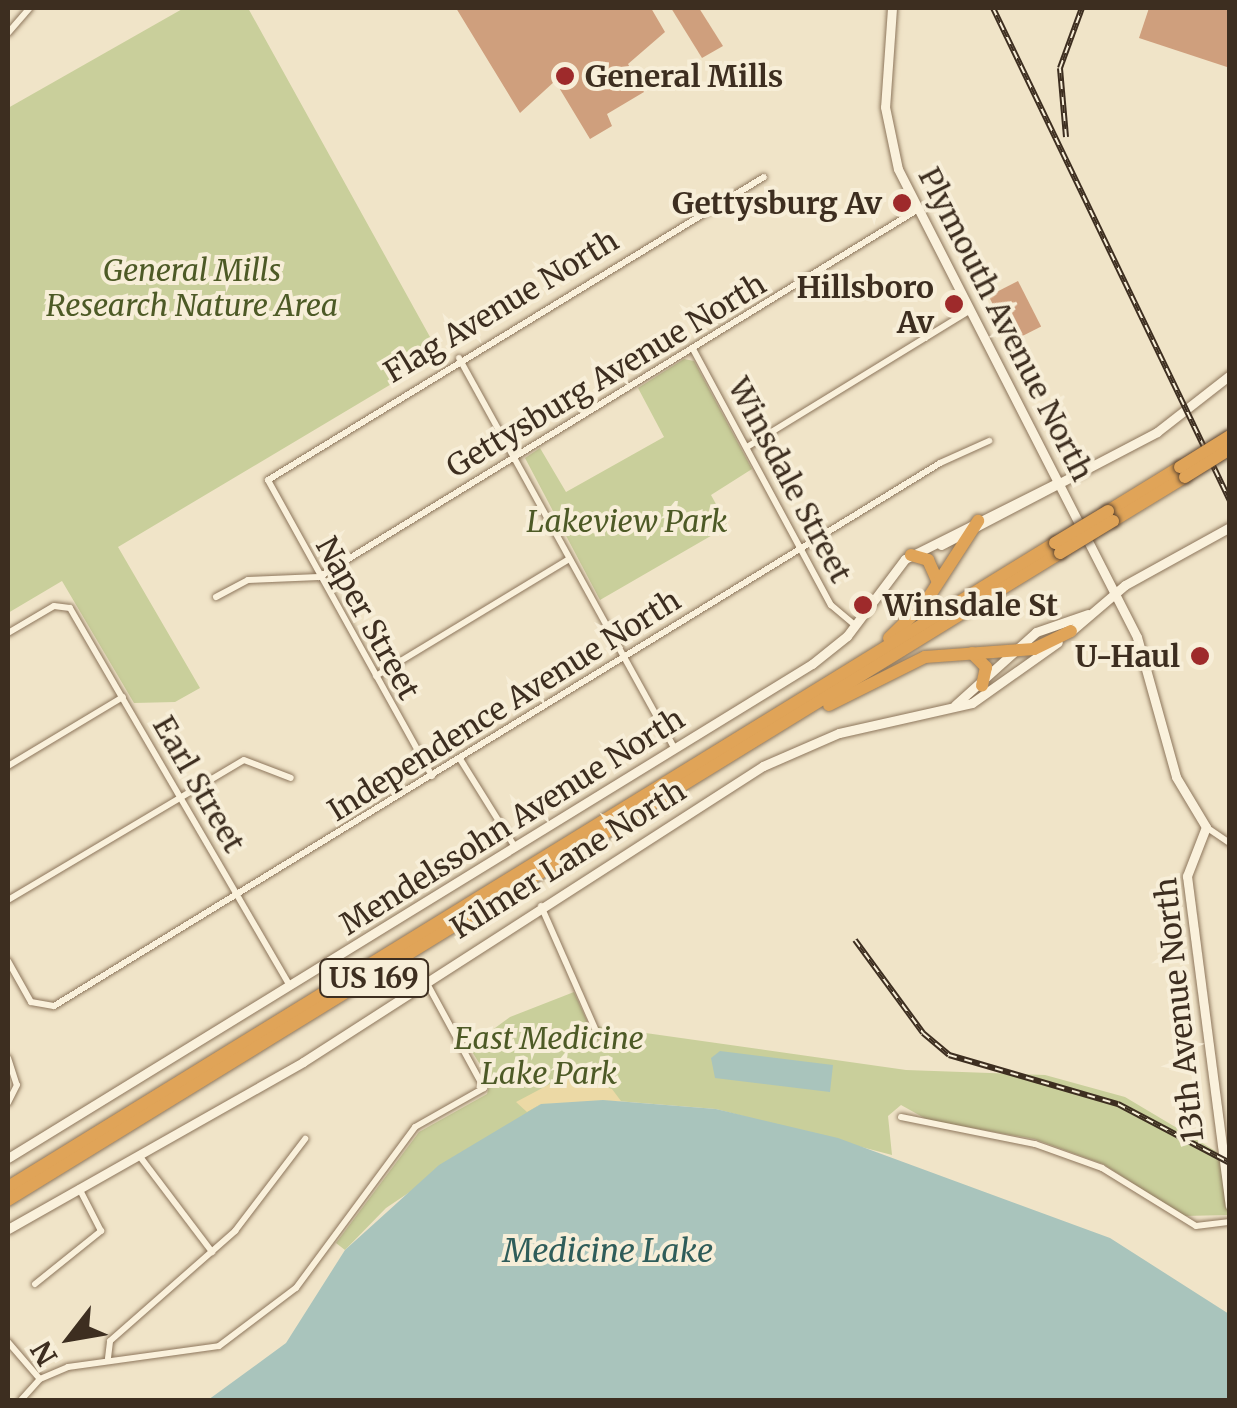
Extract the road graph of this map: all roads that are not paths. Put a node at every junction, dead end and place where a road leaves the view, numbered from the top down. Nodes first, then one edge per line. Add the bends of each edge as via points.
1 (30, 8) edge
2 (892, 8) edge
3 (8, 34) edge
4 (764, 177) dead end
5 (917, 210) junction
6 (969, 312) junction
7 (693, 349) junction
8 (459, 358) junction
9 (1230, 374) edge
10 (1230, 436) edge
11 (989, 441) dead end
12 (747, 447) junction
13 (1230, 450) edge
14 (514, 458) junction
15 (1182, 472) junction
16 (268, 480) joint
17 (1059, 482) junction
18 (978, 521) junction
19 (1230, 528) edge
20 (964, 536) junction
21 (801, 548) junction
22 (1058, 548) junction
23 (911, 555) junction
24 (569, 558) junction
25 (319, 577) junction
26 (938, 582) junction
27 (1115, 594) junction
28 (216, 598) dead end
29 (1092, 612) junction
30 (855, 625) junction
31 (1071, 631) junction
32 (8, 634) edge
33 (1016, 651) junction
34 (964, 652) junction
35 (624, 658) junction
36 (376, 676) junction
37 (982, 686) junction
38 (124, 697) junction
39 (797, 703) junction
40 (948, 709) junction
41 (675, 750) junction
42 (738, 752) junction
43 (460, 759) junction
44 (8, 766) edge
45 (432, 776) junction
46 (292, 778) dead end
47 (180, 797) junction
48 (1206, 828) junction
49 (1230, 843) edge
50 (516, 848) junction
51 (238, 896) junction
52 (8, 900) edge
53 (540, 905) junction
54 (8, 961) edge
55 (424, 978) junction
56 (291, 987) junction
57 (598, 1036) dead end
58 (8, 1058) edge
59 (8, 1103) edge
60 (901, 1118) dead end
61 (305, 1138) dead end
62 (8, 1158) edge
63 (141, 1158) junction
64 (8, 1187) edge
65 (79, 1188) junction
66 (8, 1200) edge
67 (1230, 1205) edge
68 (1230, 1222) edge
69 (8, 1229) edge
70 (212, 1252) junction
71 (34, 1284) dead end
72 (8, 1342) edge
73 (108, 1358) junction
74 (40, 1379) junction
75 (22, 1400) edge

1 - 3 street
2 - 5 street, Plymouth Avenue North via 887,128
4 - 8 street, Flag Avenue North
5 - 6 street, Plymouth Avenue North
5 - 7 street, Gettysburg Avenue North
6 - 12 street
6 - 17 street, Plymouth Avenue North
7 - 12 street, Winsdale Street
7 - 14 street, Gettysburg Avenue North
8 - 14 street
8 - 16 street, Flag Avenue North
9 - 17 street, Mendelssohn Avenue North via 1157,432
10 - 15 highway, US 169, bridge
11 - 21 street, Independence Avenue North
12 - 21 street, Winsdale Street
13 - 15 highway, US 169, bridge
14 - 24 street
14 - 25 street, Gettysburg Avenue North
15 - 22 highway, US 169, bridge
16 - 25 street, Naper Street
17 - 18 street, Mendelssohn Avenue North
17 - 20 street, Mendelssohn Avenue North
17 - 27 street, Plymouth Avenue North
18 - 20 highway
18 - 23 street, Mendelssohn Avenue North
19 - 27 street, Kilmer Lane North
20 - 23 street, Mendelssohn Avenue North
20 - 26 highway
21 - 30 street, Winsdale Street via 831,605
21 - 35 street, Independence Avenue North
22 - 39 highway, US 169
22 - 42 highway, US 169
23 - 26 highway via 932,565
23 - 30 street, Mendelssohn Avenue North
24 - 35 street
24 - 36 street
25 - 28 street via 248,580
25 - 36 street, Naper Street
26 - 39 highway via 905,625
27 - 29 street, Kilmer Lane North
27 - 48 street via 1158,692 1176,777
29 - 31 street, Kilmer Lane North
29 - 33 street, Kilmer Lane North via 1050,624
30 - 41 street, Mendelssohn Avenue North via 830,652
31 - 33 highway
31 - 40 street, Kilmer Lane North via 998,688
32 - 38 street, Earl Street via 65,605
33 - 34 highway
33 - 37 street, Kilmer Lane North
34 - 37 highway via 983,660
34 - 42 highway via 911,663
35 - 41 street
35 - 43 street, Independence Avenue North
36 - 45 street, Naper Street
37 - 40 street, Kilmer Lane North
38 - 44 street
38 - 47 street, Earl Street
39 - 64 highway, US 169
40 - 53 street, Kilmer Lane North via 793,751
41 - 50 street, Mendelssohn Avenue North
42 - 66 highway, US 169
43 - 45 street, Independence Avenue North
43 - 50 street
45 - 51 street, Independence Avenue North
46 - 47 street via 244,760
47 - 51 street, Earl Street
47 - 52 street
48 - 49 street
48 - 67 street, 13th Avenue North via 1188,856 1187,876
50 - 56 street, Mendelssohn Avenue North
51 - 54 street, Independence Avenue North via 44,1008
51 - 56 street, Earl Street
53 - 55 street, Kilmer Lane North
53 - 57 street
55 - 63 street, Kilmer Lane North via 303,1062
55 - 73 street via 481,1074 480,1092 415,1127 316,1265 251,1326 194,1354
56 - 62 street, Mendelssohn Avenue North
58 - 59 street via 16,1086
60 - 68 street via 1035,1144 1102,1168 1188,1223
61 - 70 street
63 - 65 street, Kilmer Lane North
63 - 70 street
65 - 69 street, Kilmer Lane North
65 - 71 street via 101,1232
70 - 73 street via 116,1334
72 - 74 street
73 - 74 street
74 - 75 street

